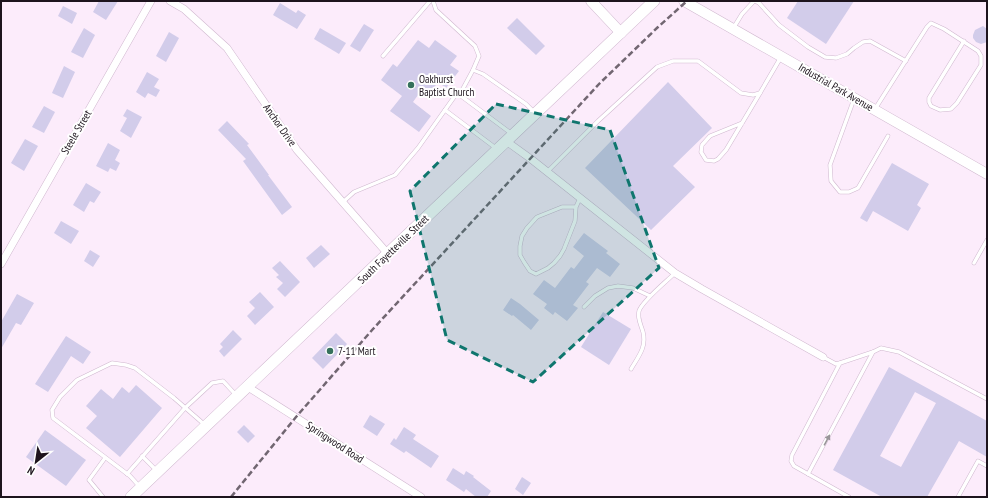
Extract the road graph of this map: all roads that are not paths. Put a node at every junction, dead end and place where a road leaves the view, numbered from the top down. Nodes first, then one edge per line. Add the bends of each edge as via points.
1 (151, 1) edge
2 (170, 1) edge
3 (431, 1) edge
4 (591, 1) edge
5 (654, 1) edge
6 (684, 1) edge
7 (754, 1) edge
8 (733, 29) junction
9 (621, 33) junction
10 (964, 41) junction
11 (383, 56) dead end
12 (781, 56) junction
13 (906, 61) junction
14 (473, 70) junction
15 (760, 93) junction
16 (460, 94) junction
17 (854, 98) junction
18 (445, 110) junction
19 (875, 110) junction
20 (535, 114) junction
21 (742, 123) junction
22 (888, 136) dead end
23 (510, 138) junction
24 (497, 150) junction
25 (547, 172) junction
26 (987, 173) edge
27 (580, 198) junction
28 (343, 202) junction
29 (576, 207) junction
30 (987, 240) edge
31 (388, 254) junction
32 (974, 263) dead end
33 (1, 264) edge
34 (675, 273) junction
35 (650, 296) junction
36 (584, 307) dead end
37 (873, 352) junction
38 (823, 357) joint
39 (840, 364) junction
40 (631, 369) dead end
41 (248, 386) junction
42 (238, 396) junction
43 (987, 399) edge
44 (185, 408) junction
45 (206, 426) junction
46 (142, 456) junction
47 (105, 458) junction
48 (987, 466) edge
49 (158, 472) junction
50 (127, 474) junction
51 (808, 474) junction
52 (141, 488) junction
53 (103, 497) edge
54 (131, 497) edge
55 (421, 497) edge
56 (849, 497) edge
57 (958, 497) edge

1 - 33 street, Steele Street
2 - 28 street, Anchor Drive via 184,9 227,48 297,150
3 - 11 lane
3 - 14 lane via 436,10 475,46 479,56
4 - 9 street
5 - 9 main road, South Fayetteville Street
6 - 8 street, Industrial Park Avenue
7 - 8 lane
7 - 13 lane via 759,2 779,25 825,57 836,58 847,54 863,42 870,41
8 - 12 street, Industrial Park Avenue
9 - 20 main road, South Fayetteville Street
10 - 10 lane via 978,51 981,65 957,103 951,109 940,110 931,106 929,98
10 - 13 lane via 931,23
12 - 15 lane
12 - 17 street, Industrial Park Avenue
13 - 19 lane
14 - 16 lane
14 - 20 lane via 484,74 526,104
15 - 21 lane
15 - 25 lane via 741,93 698,61 673,61 657,67
16 - 18 lane via 457,93
16 - 23 lane
17 - 19 street, Industrial Park Avenue
17 - 22 lane via 830,165 831,181 840,192 858,188
18 - 24 lane
18 - 28 lane via 395,175 354,192
19 - 26 street, Industrial Park Avenue
20 - 23 main road, South Fayetteville Street
21 - 21 lane via 718,159 706,160 701,152 702,145 710,136
23 - 24 main road, South Fayetteville Street
23 - 25 street
24 - 31 main road, South Fayetteville Street
25 - 27 street
27 - 29 lane
27 - 34 street
28 - 31 street, Anchor Drive
29 - 29 lane via 575,221 560,256 542,272 536,274 530,271 520,255 522,236 526,228 537,217 562,207
30 - 32 lane
31 - 41 main road, South Fayetteville Street
34 - 35 lane
34 - 38 street
35 - 36 lane via 633,288 618,286 594,296
35 - 40 lane via 638,312 644,343
37 - 39 lane
37 - 43 lane via 881,348 899,352
51 -> 37 lane
38 - 39 lane
39 - 51 lane via 792,455 791,461 794,466
41 - 42 main road, South Fayetteville Street
41 - 55 street, Springwood Road
42 - 44 lane via 223,381 212,383
42 - 45 main road, South Fayetteville Street
44 - 45 lane
44 - 46 lane
44 - 47 lane via 135,368 126,365 112,364 77,380 60,397 52,410 53,418
45 - 49 main road, South Fayetteville Street
46 - 49 lane
46 - 50 lane
47 - 50 lane
47 - 53 lane via 89,480
48 - 57 lane via 978,461
49 - 52 main road, South Fayetteville Street
50 - 52 lane
51 - 56 lane
52 - 54 main road, South Fayetteville Street

